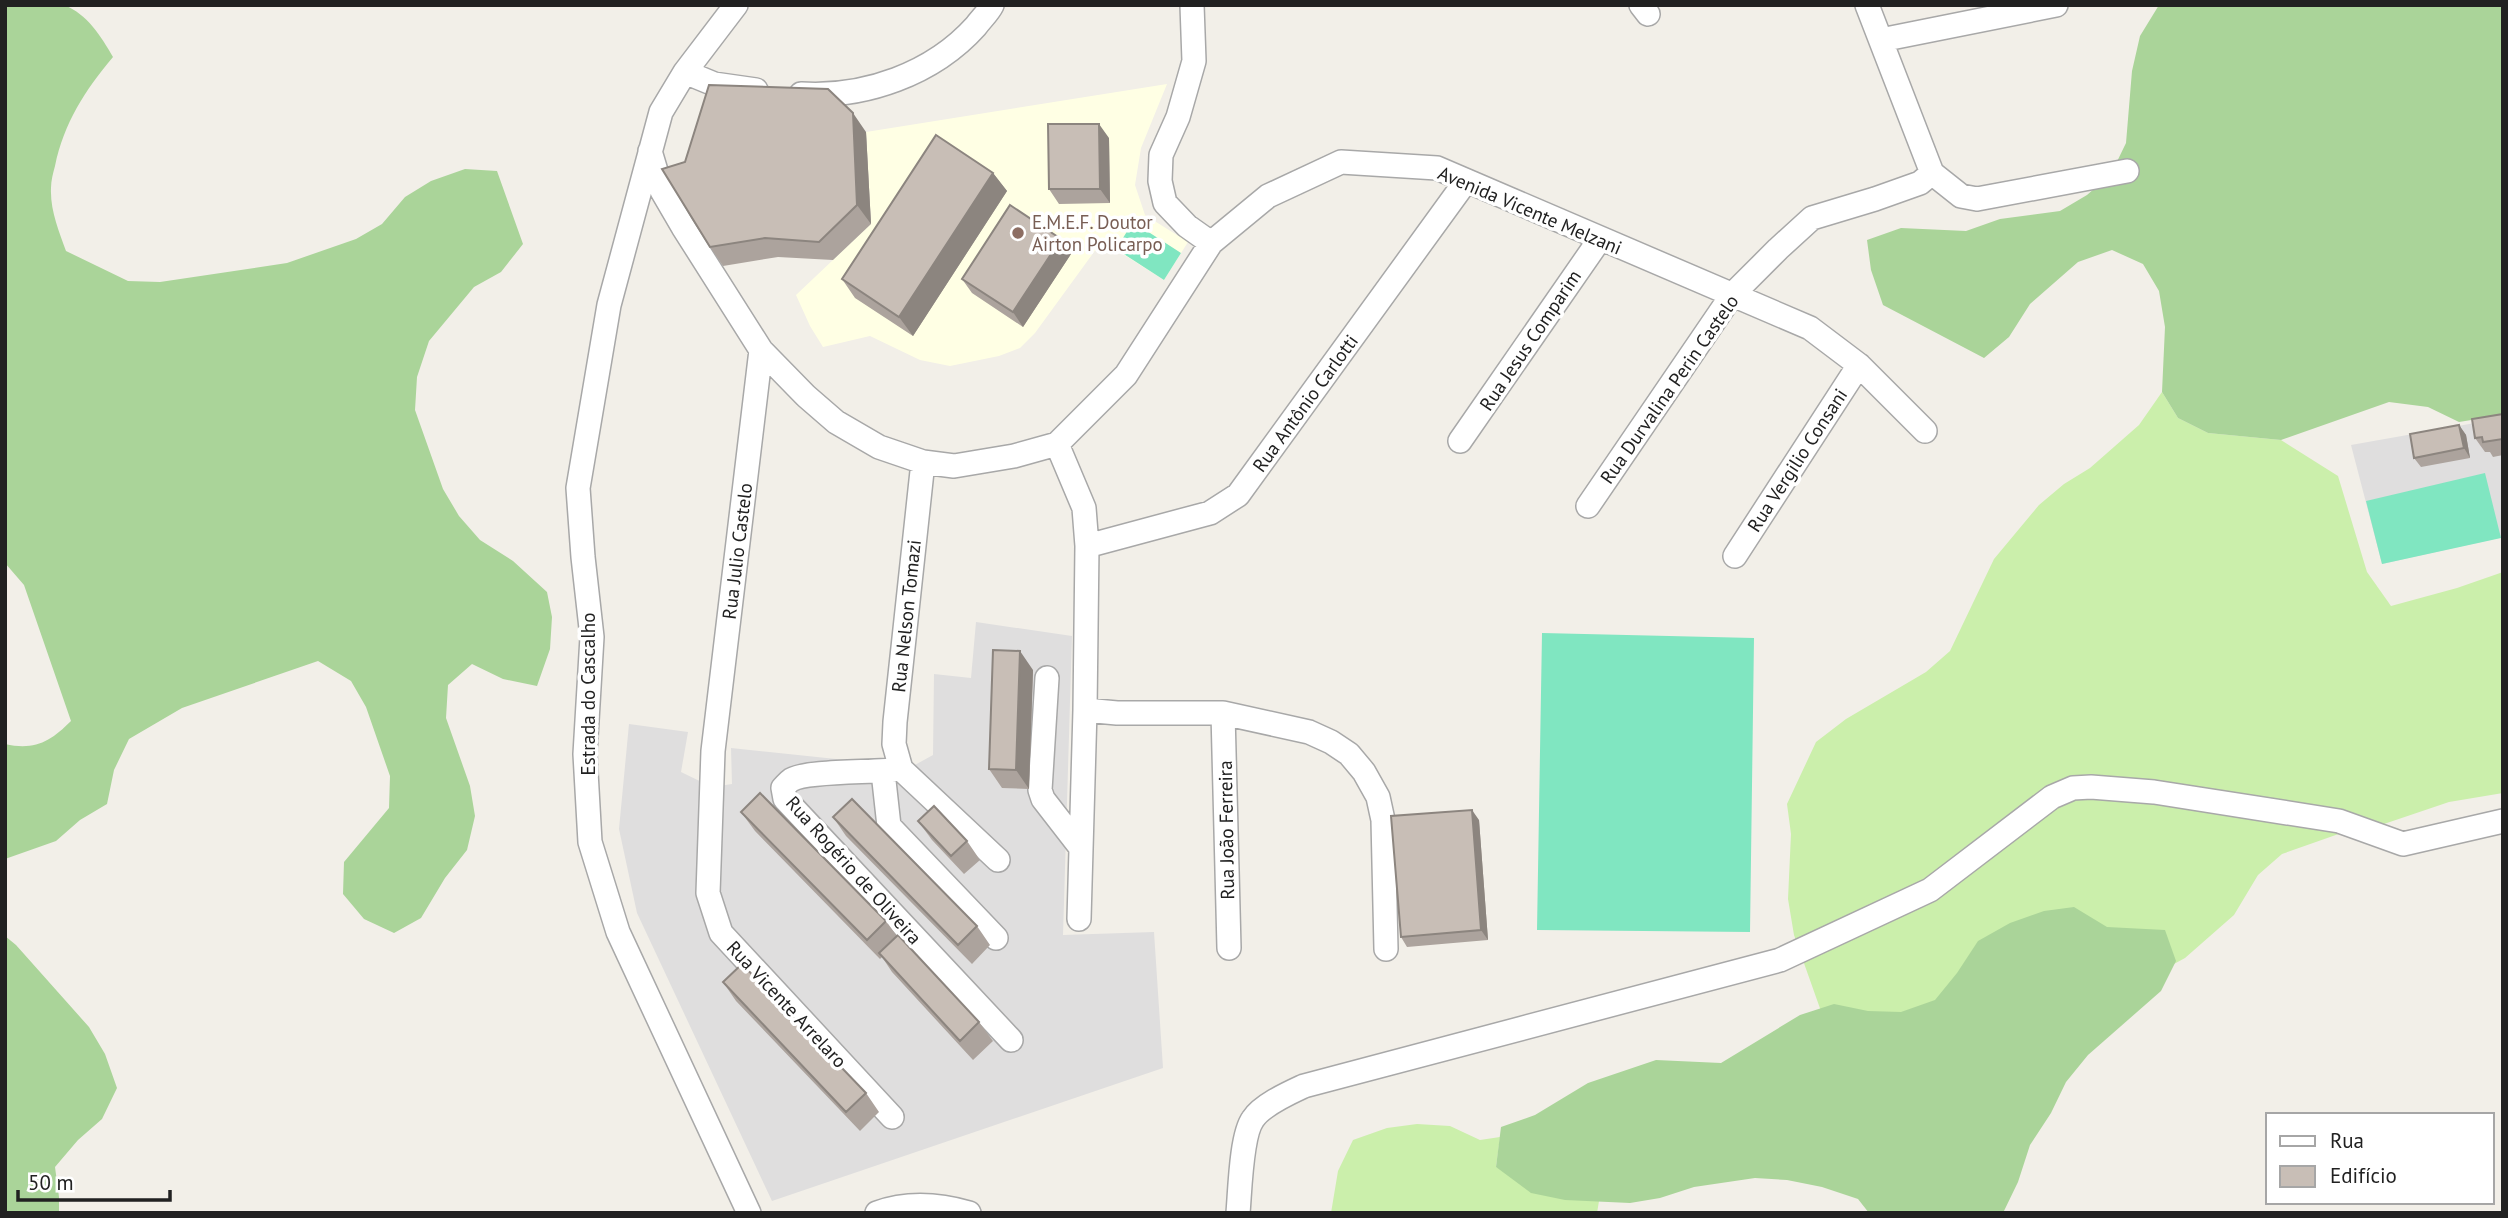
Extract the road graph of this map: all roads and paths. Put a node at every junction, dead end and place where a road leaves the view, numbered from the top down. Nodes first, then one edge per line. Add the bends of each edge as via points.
1 (736, 5) edge
2 (992, 5) edge
3 (1192, 5) edge
4 (1867, 5) edge
5 (2056, 5) edge
6 (1881, 40) junction
7 (685, 72) junction
8 (650, 151) junction
9 (2127, 171) dead end
10 (1932, 173) junction
11 (1466, 181) junction
12 (1600, 239) junction
13 (1211, 243) junction
14 (1732, 295) junction
15 (761, 350) junction
16 (1859, 365) junction
17 (1925, 431) dead end
18 (1460, 441) dead end
19 (1057, 444) junction
20 (923, 462) junction
21 (1588, 506) dead end
22 (1087, 547) junction
23 (1735, 556) dead end
24 (1047, 678) dead end
25 (1086, 710) junction
26 (1223, 713) junction
27 (713, 751) joint
28 (892, 771) junction
29 (2503, 821) edge
30 (1081, 848) junction
31 (998, 860) dead end
32 (1079, 919) dead end
33 (996, 938) dead end
34 (1229, 948) dead end
35 (1386, 949) dead end
36 (1011, 1040) dead end
37 (892, 1117) dead end
38 (749, 1213) edge
39 (877, 1213) edge
40 (969, 1213) edge
41 (1238, 1213) edge

1 - 7 street, Estrada do Cascalho
2 - 7 street via 951,51 930,64 906,76 846,92 776,93 714,84
3 - 13 street via 1194,61 1161,155 1160,181 1165,203
4 - 6 street
5 - 6 street
6 - 10 street
7 - 8 street, Estrada do Cascalho via 661,112
8 - 15 street, Avenida Vicente Melzani via 662,191
8 - 38 street, Estrada do Cascalho via 609,305 579,488 592,637 585,754 590,842 618,932
9 - 10 street via 1977,199 1961,196
10 - 14 street, Rua Durvalina Perin Castelo via 1920,183 1812,218
11 - 12 street, Avenida Vicente Melzani
11 - 13 street, Avenida Vicente Melzani via 1437,168 1341,162 1268,196
11 - 22 street, Rua Antônio Carlotti via 1238,495 1210,513
12 - 14 street, Avenida Vicente Melzani
12 - 18 street, Rua Jesus Comparim
13 - 19 street, Avenida Vicente Melzani via 1126,375
14 - 16 street, Avenida Vicente Melzani via 1810,328
14 - 21 street, Rua Durvalina Perin Castelo
15 - 20 street, Avenida Vicente Melzani via 836,422 879,447
15 - 27 street, Rua Julio Castelo
16 - 17 street, Avenida Vicente Melzani
16 - 23 street, Rua Vergilio Consani
19 - 20 street, Avenida Vicente Melzani via 954,467
19 - 22 street via 1084,508
20 - 28 street, Rua Nelson Tomazi
22 - 25 street
24 - 30 street via 1040,790
25 - 26 street
25 - 30 street
26 - 34 street, Rua João Ferreira
26 - 35 street via 1309,732 1349,754 1364,772 1378,797 1383,820
27 - 37 street, Rua Vicente Arrelaro via 708,893 721,933
28 - 31 street
28 - 33 street, Rua Nelson Tomazi via 889,826
28 - 36 street, Rua Rogério de Oliveira via 809,775 791,780 783,788 785,799
29 - 41 street via 2403,844 2339,821 2154,792 2073,788 2052,797 1930,890 1780,960 1304,1086 1285,1095 1249,1127
30 - 32 street
39 - 40 street via 894,1206 942,1205

